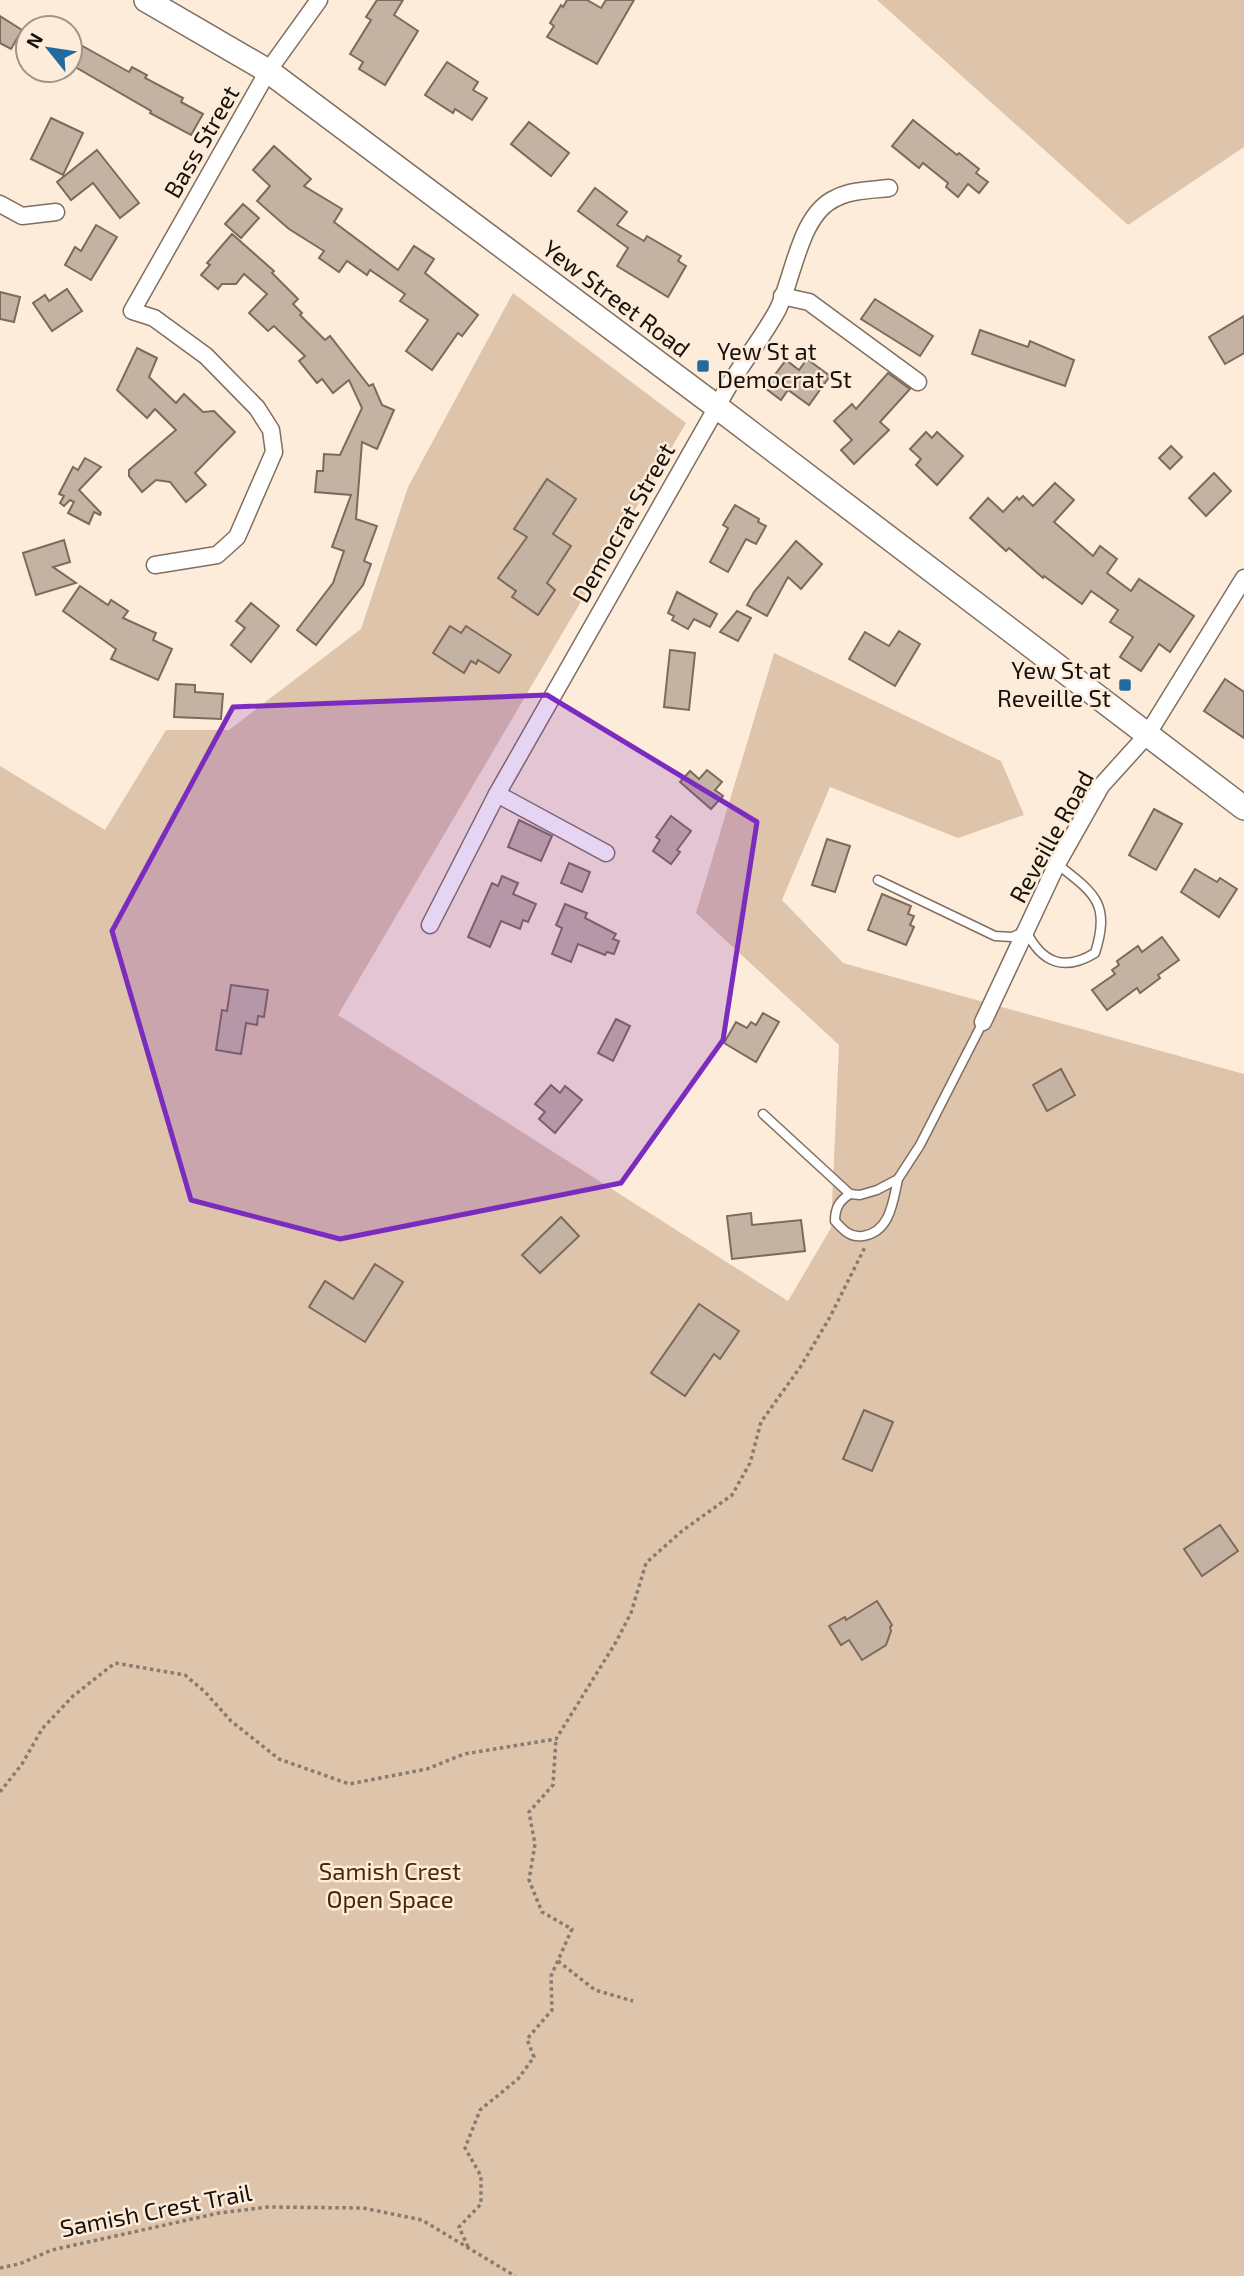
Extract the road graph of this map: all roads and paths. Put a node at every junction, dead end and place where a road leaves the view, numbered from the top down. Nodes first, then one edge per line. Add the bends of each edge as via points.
1 (146, 0) edge
2 (319, 0) edge
3 (268, 71) junction
4 (890, 188) dead end
5 (0, 204) edge
6 (56, 212) dead end
7 (782, 296) junction
8 (918, 382) dead end
9 (717, 407) junction
10 (155, 565) dead end
11 (1244, 578) edge
12 (1147, 735) junction
13 (497, 794) junction
14 (1244, 808) edge
15 (606, 853) dead end
16 (1057, 864) junction
17 (878, 880) dead end
18 (430, 925) dead end
19 (1027, 931) junction
20 (983, 1021) joint
21 (763, 1114) dead end
22 (898, 1179) junction
23 (850, 1194) junction
24 (869, 1235) junction
25 (556, 1739) junction
26 (0, 1792) edge
27 (558, 1961) junction
28 (633, 2001) dead end
29 (468, 2247) junction
30 (0, 2268) edge
31 (515, 2276) edge

1 - 3 street, Yew Street Road
2 - 3 street, Bass Street
3 - 9 street, Yew Street Road
3 - 10 street, Bass Street via 132,311 154,318 179,335 233,382 271,430 274,452 237,537 228,546 217,555
4 - 7 street, Democrat Street via 835,198 815,216
5 - 6 street via 22,216
7 - 8 street via 809,302
7 - 9 street, Democrat Street
9 - 12 street, Yew Street Road
9 - 13 street, Democrat Street
11 - 12 street, Reveille Road
12 - 14 street, Yew Street Road
12 - 16 street, Reveille Road via 1101,786
13 - 15 street
13 - 18 street, Democrat Street
16 - 19 street, Reveille Road
16 - 19 lane via 1095,895 1101,935 1095,953 1078,963 1059,962 1045,957
17 - 19 lane via 995,936 1012,937
19 - 20 street, Reveille Road
20 - 22 lane
21 - 23 lane
22 - 23 lane via 877,1191
22 - 24 lane via 890,1214 882,1227
23 - 24 lane via 835,1209 835,1221 857,1237
24 - 25 path via 830,1317 761,1422 750,1463 732,1495 646,1563 617,1642
25 - 26 path via 464,1754 428,1769 349,1784 279,1759 231,1721 185,1675 115,1663 73,1696 43,1729
25 - 27 path via 553,1785 529,1812 535,1844 529,1880 542,1912 572,1930
27 - 28 path via 595,1990
27 - 29 path via 551,1976 552,2010 527,2039 534,2057 518,2080 481,2110 465,2148 481,2176 481,2204 459,2227
29 - 30 path, Samish Crest Trail via 422,2220 363,2208 268,2207 219,2213 65,2247
29 - 31 path, Samish Crest Trail

